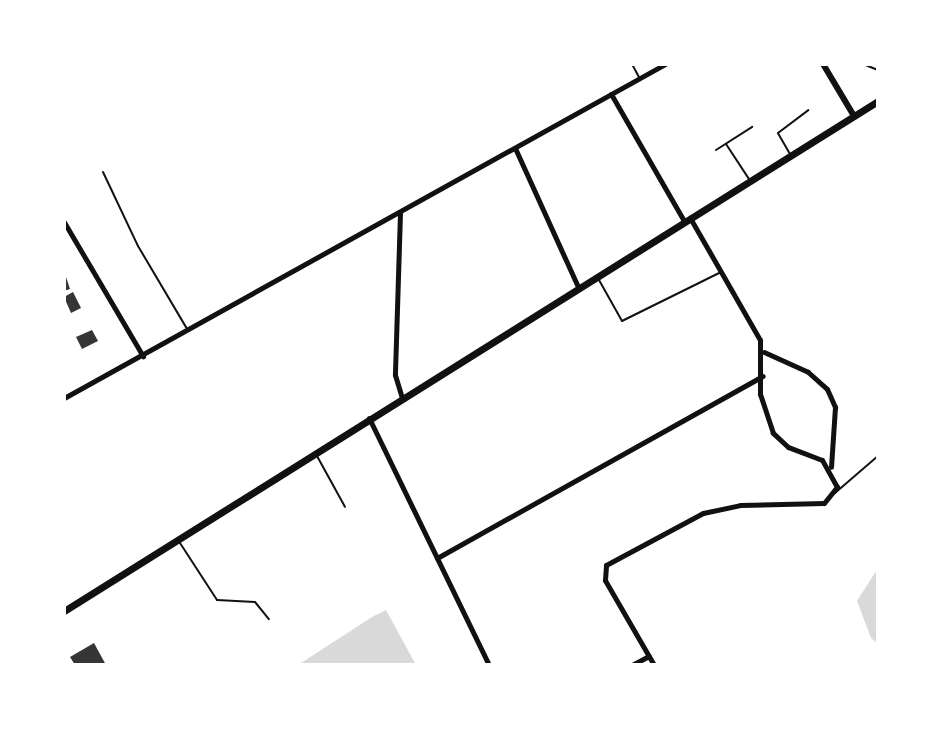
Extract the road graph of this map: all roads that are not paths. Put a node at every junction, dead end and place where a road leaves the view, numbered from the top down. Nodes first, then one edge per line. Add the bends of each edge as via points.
1 (632, 64) edge
2 (665, 64) edge
3 (823, 64) edge
4 (863, 64) edge
5 (878, 70) edge
6 (640, 78) junction
7 (611, 94) junction
8 (878, 101) edge
9 (808, 110) dead end
10 (854, 116) junction
11 (752, 127) dead end
12 (726, 144) junction
13 (515, 148) junction
14 (716, 150) dead end
15 (790, 155) junction
16 (103, 172) dead end
17 (749, 180) junction
18 (400, 212) junction
19 (687, 219) junction
20 (64, 222) edge
21 (722, 272) junction
22 (596, 275) junction
23 (578, 287) junction
24 (187, 330) junction
25 (763, 352) junction
26 (143, 356) junction
27 (763, 376) junction
28 (64, 398) edge
29 (402, 398) junction
30 (369, 418) junction
31 (315, 452) junction
32 (878, 456) edge
33 (831, 468) junction
34 (835, 493) junction
35 (345, 507) dead end
36 (177, 539) junction
37 (437, 558) junction
38 (64, 611) edge
39 (269, 619) dead end
40 (649, 656) junction
41 (489, 665) edge
42 (632, 665) edge
43 (654, 665) edge

1 - 6 lane
2 - 6 street
3 - 10 street
4 - 5 lane
6 - 7 street
7 - 13 street
7 - 19 street
8 - 10 main road
9 - 15 lane via 778,133
10 - 15 main road
11 - 12 lane
12 - 14 lane
12 - 17 lane
13 - 18 street
13 - 23 street
15 - 17 main road
16 - 24 lane
17 - 19 main road
18 - 24 street
18 - 29 street via 395,375
19 - 21 street
19 - 22 main road
20 - 26 street
21 - 22 lane via 622,321
21 - 25 street
22 - 23 main road
23 - 29 main road
24 - 26 street
25 - 27 street
25 - 33 street via 808,372 827,389 835,407
26 - 28 street
27 - 33 street via 761,404 773,433 788,447 817,456
27 - 37 street
29 - 30 main road
30 - 31 main road
30 - 37 street
31 - 35 lane
31 - 36 main road
32 - 34 lane
33 - 34 street
34 - 40 street via 824,503 740,505 703,513 606,565 605,580
36 - 38 main road
36 - 39 lane via 217,600 255,602
37 - 41 street
40 - 42 street
40 - 43 street

